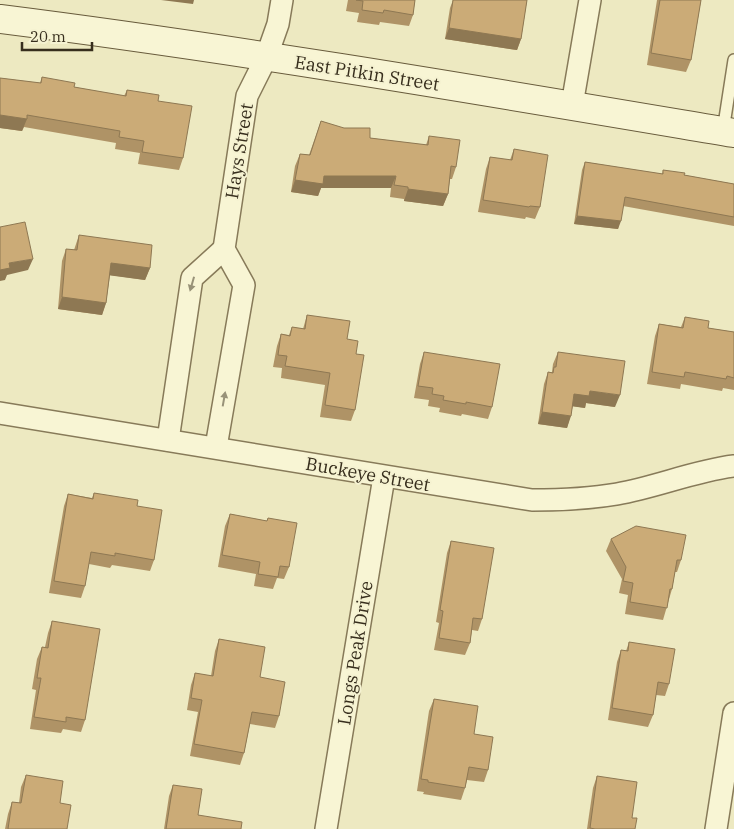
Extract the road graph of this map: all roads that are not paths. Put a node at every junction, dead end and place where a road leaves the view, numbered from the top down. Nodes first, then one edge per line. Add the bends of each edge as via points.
1 (282, 0) edge
2 (590, 0) edge
3 (0, 19) edge
4 (266, 58) junction
5 (734, 60) edge
6 (572, 105) junction
7 (728, 132) edge
8 (224, 249) junction
9 (0, 413) edge
10 (168, 440) junction
11 (216, 447) junction
12 (734, 466) edge
13 (384, 477) junction
14 (734, 713) edge
15 (728, 787) edge
16 (326, 829) edge
17 (716, 829) edge

1 - 4 street, Hays Street via 278,24
2 - 6 street
3 - 4 street, East Pitkin Street
4 - 6 street, East Pitkin Street
4 - 8 street, Hays Street via 247,96
5 - 7 lane
6 - 7 street, East Pitkin Street
8 -> 10 street via 192,278
11 -> 8 street via 244,285
9 - 10 street, Buckeye Street
10 - 11 street, Buckeye Street
11 - 13 street, Buckeye Street
12 - 13 street, Buckeye Street via 705,470 619,494 578,500 532,500
13 - 16 street, Longs Peak Drive
14 - 15 street
15 - 17 street

